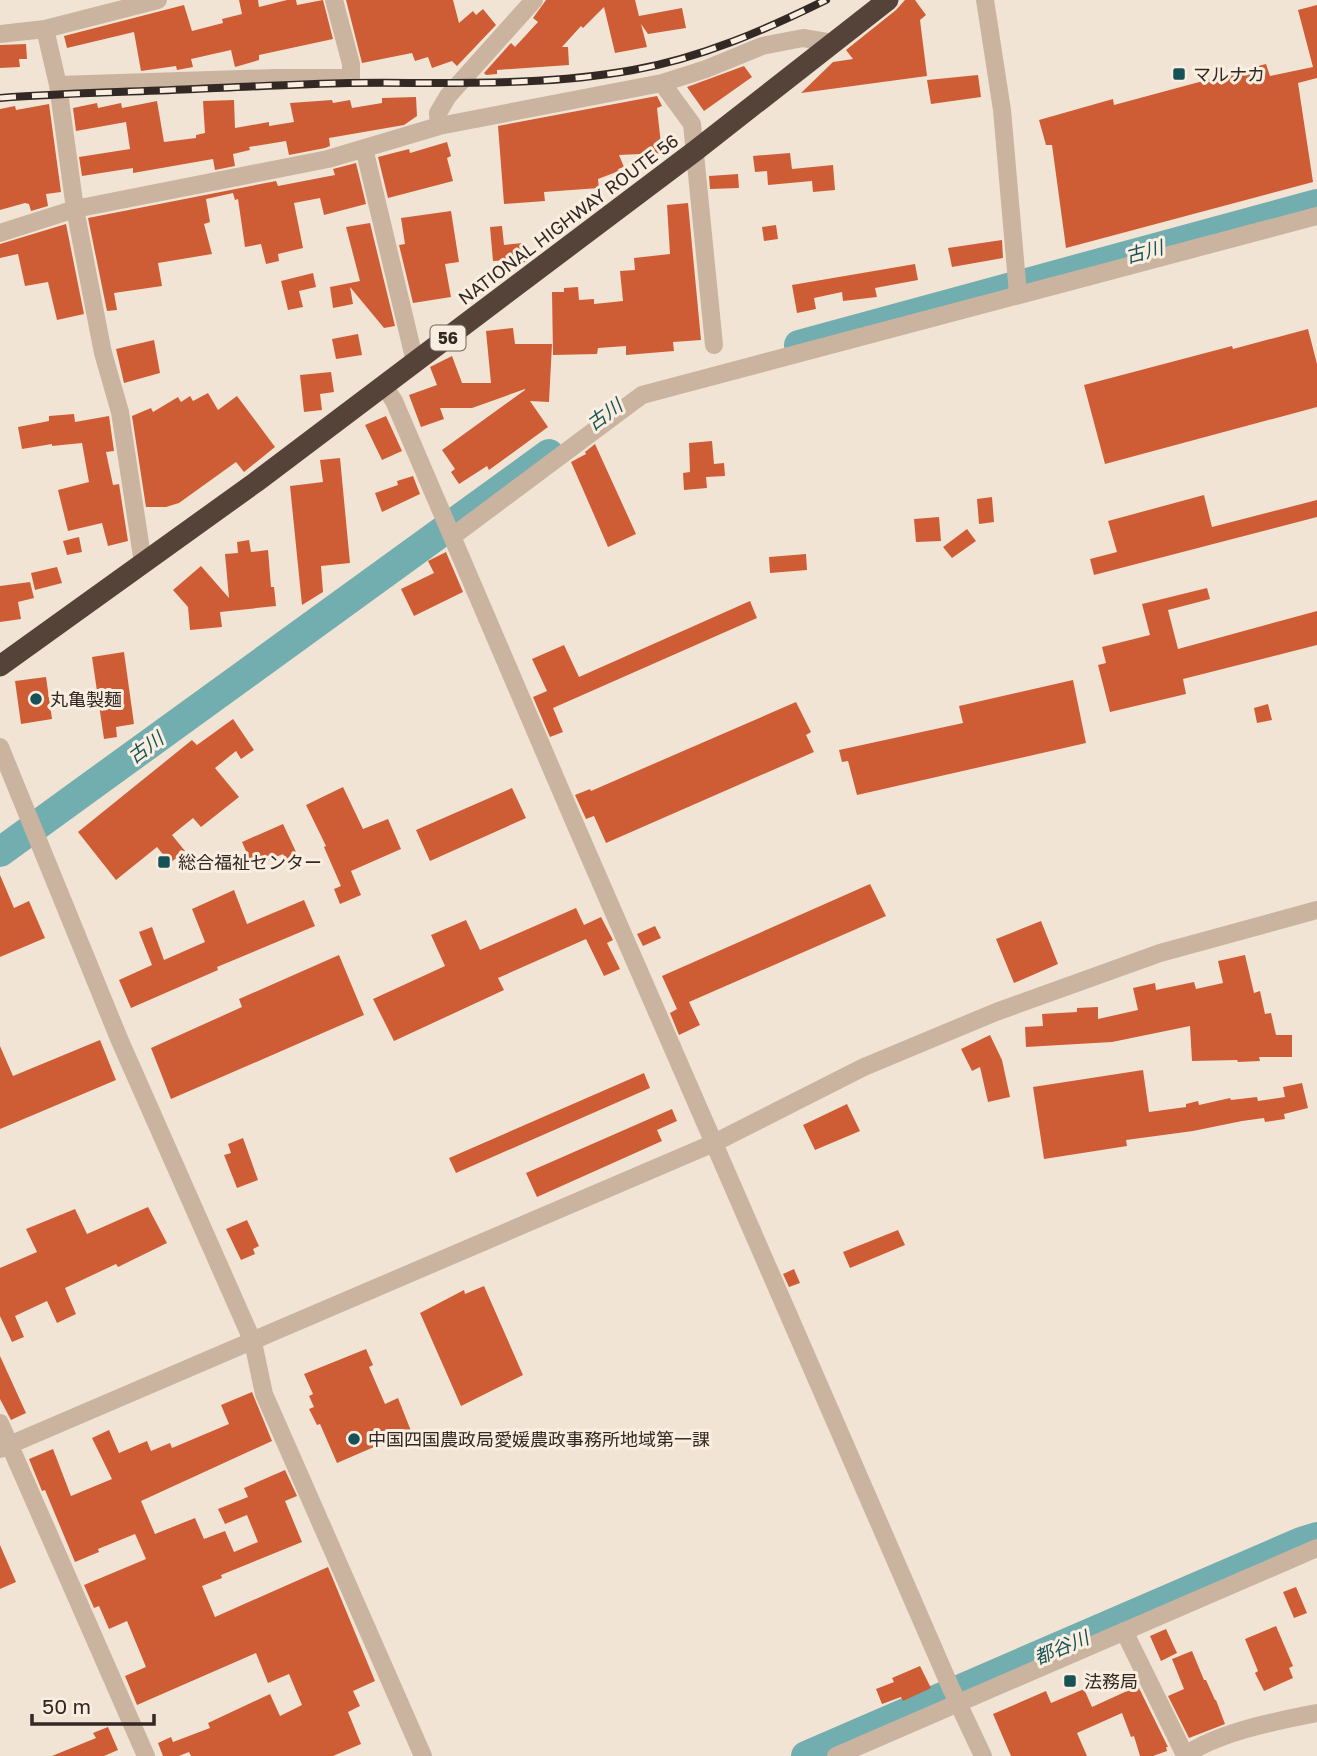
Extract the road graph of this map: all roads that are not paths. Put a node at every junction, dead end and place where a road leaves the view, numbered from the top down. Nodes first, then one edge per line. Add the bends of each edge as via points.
1 (158, 0) edge
2 (334, 0) edge
3 (534, 0) edge
4 (888, 0) edge
5 (985, 0) edge
6 (45, 29) junction
7 (0, 34) edge
8 (832, 43) junction
9 (662, 83) junction
10 (58, 85) junction
11 (439, 126) junction
12 (364, 148) junction
13 (695, 151) junction
14 (75, 209) junction
15 (1317, 216) edge
16 (0, 233) edge
17 (1018, 284) junction
18 (714, 345) dead end
19 (415, 362) junction
20 (384, 386) junction
21 (452, 534) junction
22 (143, 563) junction
23 (0, 666) edge
24 (0, 747) edge
25 (1317, 910) edge
26 (714, 1143) junction
27 (253, 1342) junction
28 (0, 1423) edge
29 (5, 1447) edge
30 (1317, 1548) edge
31 (1124, 1631) junction
32 (955, 1696) junction
33 (1317, 1713) edge
34 (1185, 1755) edge
35 (146, 1756) edge
36 (423, 1756) edge
37 (836, 1756) edge
38 (983, 1756) edge

1 - 6 street
2 - 10 street via 351,78
3 - 11 street via 448,96 438,113
4 - 8 highway, NATIONAL HIGHWAY ROUTE 56 / 56
5 - 17 street via 1002,110
6 - 7 street
6 - 10 street
8 - 9 street via 803,38 762,46
8 - 13 highway, NATIONAL HIGHWAY ROUTE 56 / 56
9 - 11 street
9 - 13 street via 692,124
10 - 14 street
11 - 12 street
12 - 14 street
12 - 19 street
13 - 18 street
13 - 19 highway, NATIONAL HIGHWAY ROUTE 56 / 56
14 - 16 street
14 - 22 street via 103,353 120,412
15 - 17 street
17 - 21 street via 642,395
19 - 20 highway, NATIONAL HIGHWAY ROUTE 56 / 56
20 - 21 street
20 - 22 highway, NATIONAL HIGHWAY ROUTE 56 / 56
21 - 26 street
22 - 23 highway, NATIONAL HIGHWAY ROUTE 56 / 56
24 - 27 street via 120,1041
25 - 26 street via 1160,953 996,1012 864,1067
26 - 27 street
26 - 32 street
27 - 29 street
27 - 36 street via 264,1394
28 - 29 street
29 - 35 street
30 - 31 street
31 - 32 street
31 - 34 street
32 - 37 street
32 - 38 street
33 - 34 street via 1270,1722

